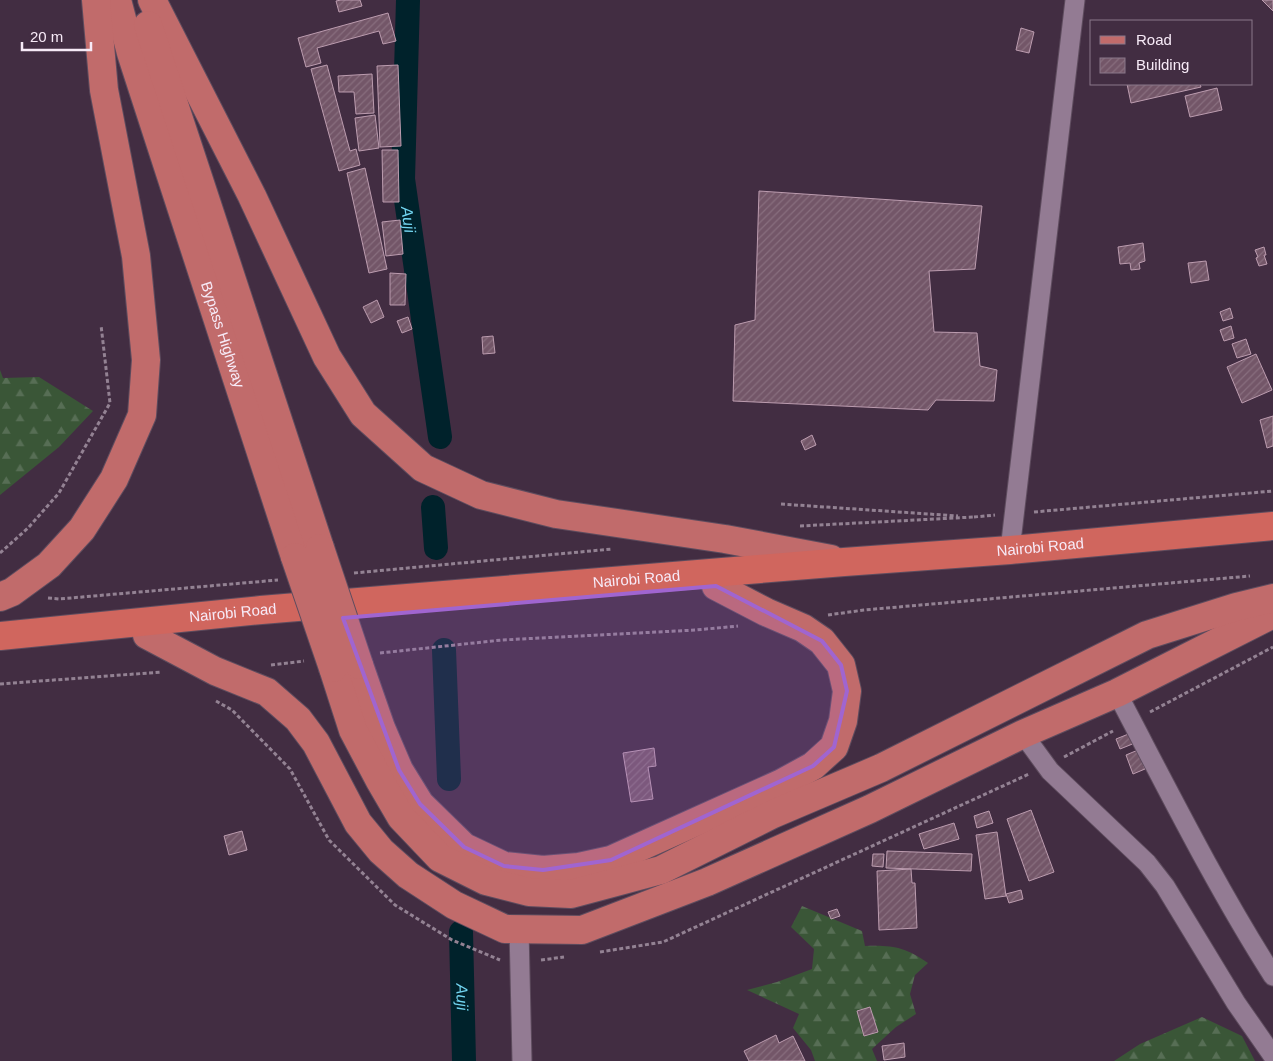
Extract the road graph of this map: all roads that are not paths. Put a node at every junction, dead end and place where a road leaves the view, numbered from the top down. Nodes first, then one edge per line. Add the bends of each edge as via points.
1 (96, 0) edge
2 (117, 0) edge
3 (138, 0) edge
4 (152, 0) edge
5 (1075, 0) edge
6 (1273, 526) edge
7 (1273, 542) edge
8 (1010, 550) junction
9 (844, 562) junction
10 (716, 586) junction
11 (4, 596) edge
12 (1273, 598) edge
13 (1273, 614) edge
14 (147, 634) junction
15 (0, 636) edge
16 (0, 648) edge
17 (344, 662) junction
18 (1117, 693) junction
19 (1022, 734) junction
20 (520, 929) junction
21 (1273, 976) edge
22 (1273, 1056) edge
23 (522, 1061) edge

1 - 11 main road via 104,90 136,256 146,360 142,416 114,479 82,529 48,565
2 - 17 main road, Bypass Highway, bridge via 130,53 291,568
3 - 17 main road, Bypass Highway, bridge via 155,40 320,548
4 - 9 main road via 252,196 327,358 363,414 423,468 481,495 556,514 725,539
5 - 8 street
6 - 8 highway, Nairobi Road
7 - 10 highway, Nairobi Road
8 - 9 highway, Nairobi Road
9 - 15 highway, Nairobi Road via 271,609
10 - 14 highway, Nairobi Road
10 - 17 main road via 803,628 822,641 841,665 847,691 843,721 834,746 813,766 782,782 611,860 579,868 543,870 504,866 464,847 420,804
12 - 17 main road via 1147,635 881,768 773,814 661,870 570,894 529,892 486,881 440,858 401,817 353,730
13 - 18 main road
14 - 16 highway, Nairobi Road
14 - 20 main road via 215,671 267,692 298,719 316,743 358,823 382,851 408,875 454,905 506,929
18 - 19 main road
18 - 21 street
19 - 20 main road via 870,809 716,878 609,920 582,930
19 - 22 street via 1047,766 1147,863 1165,886 1236,1003
20 - 23 street

